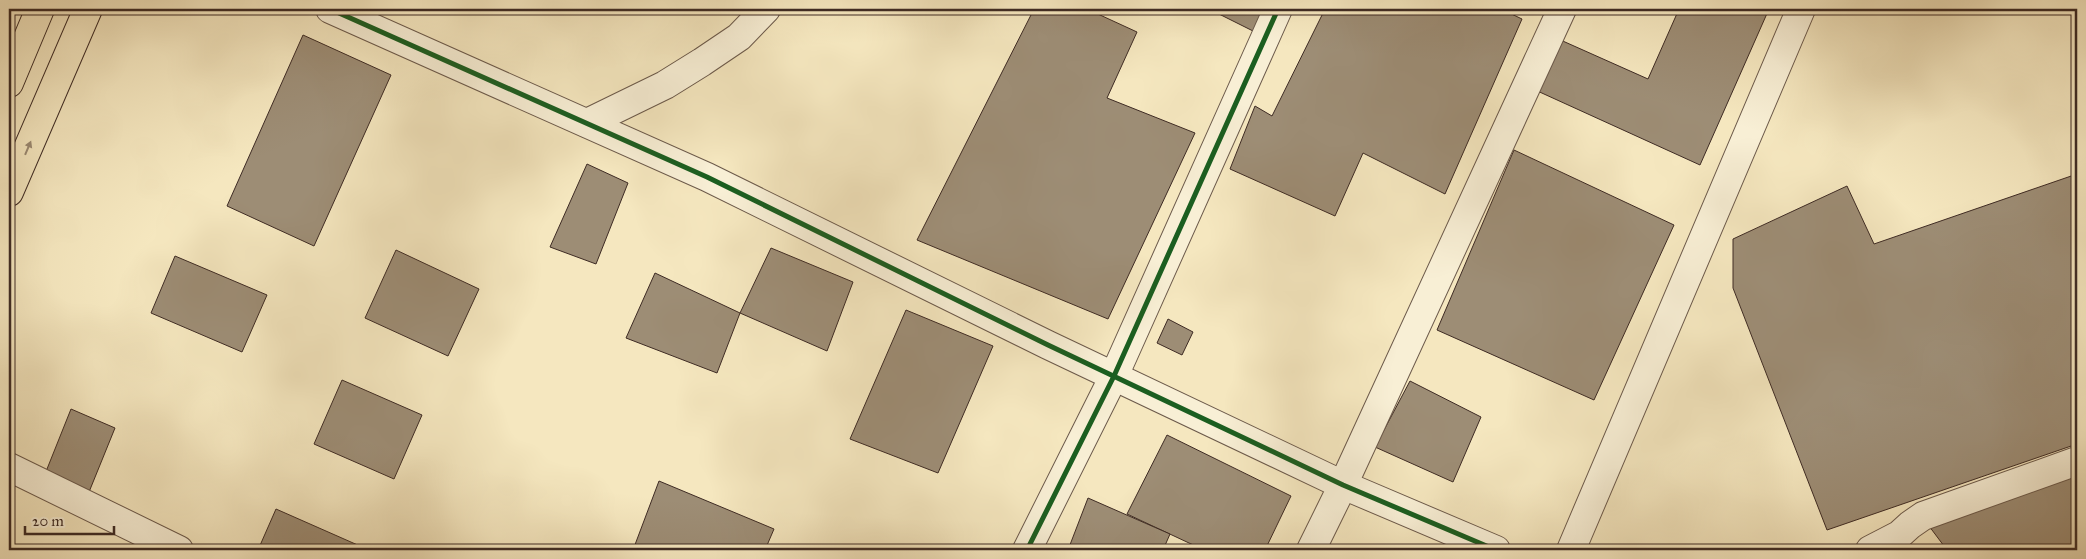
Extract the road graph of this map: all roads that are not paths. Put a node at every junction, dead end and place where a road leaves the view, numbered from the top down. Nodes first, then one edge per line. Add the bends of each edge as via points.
1 (40, 9) edge
2 (88, 9) edge
3 (330, 9) edge
4 (766, 9) edge
5 (1278, 9) edge
6 (1562, 9) edge
7 (1801, 9) edge
8 (9, 83) edge
9 (587, 124) junction
10 (9, 192) edge
11 (1114, 376) junction
12 (2077, 462) edge
13 (9, 467) edge
14 (1343, 485) junction
15 (179, 550) edge
16 (1027, 550) edge
17 (1311, 550) edge
18 (1496, 550) edge
19 (1571, 550) edge
20 (1870, 550) edge

1 - 8 main road
10 -> 2 main road
3 - 9 street
4 - 9 street via 739,37 694,67
5 - 11 street
6 - 14 street
7 - 19 street
9 - 11 street via 707,177
11 - 14 street
11 - 16 street
12 - 20 street via 1923,516 1899,535
13 - 15 street
14 - 17 street
14 - 18 street

